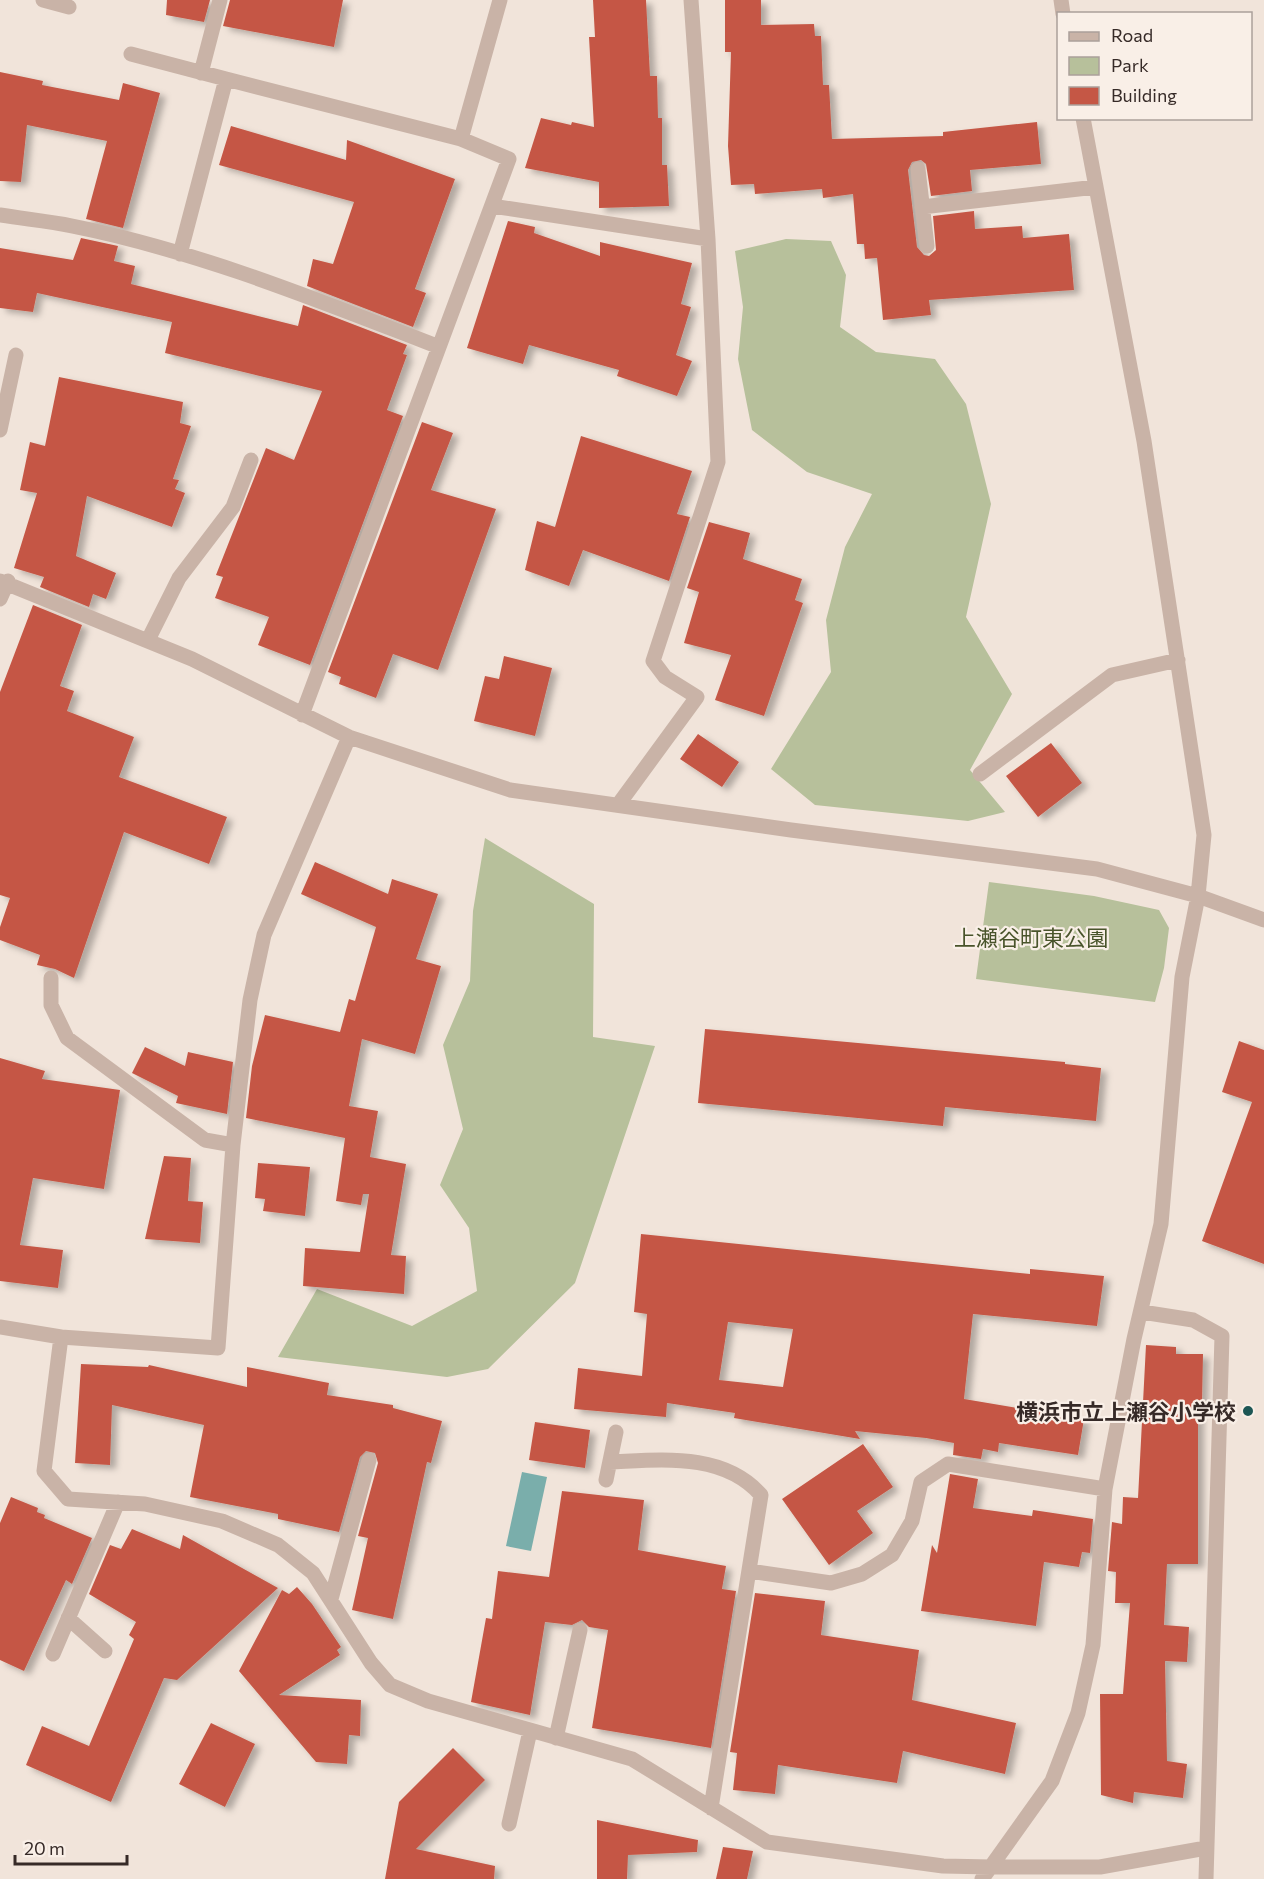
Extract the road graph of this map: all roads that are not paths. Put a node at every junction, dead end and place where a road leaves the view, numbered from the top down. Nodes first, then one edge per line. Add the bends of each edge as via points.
1 (43, 0) edge
2 (220, 0) edge
3 (500, 0) edge
4 (691, 0) edge
5 (69, 7) dead end
6 (131, 54) dead end
7 (201, 73) junction
8 (226, 80) junction
9 (1083, 120) edge
10 (461, 139) junction
11 (918, 169) dead end
12 (1096, 187) junction
13 (492, 206) junction
14 (922, 207) junction
15 (0, 215) edge
16 (708, 239) junction
17 (927, 246) dead end
18 (180, 254) junction
19 (439, 347) junction
20 (16, 355) dead end
21 (0, 430) edge
22 (251, 460) dead end
23 (4, 581) edge
24 (0, 599) edge
25 (148, 640) junction
26 (1178, 660) junction
27 (302, 715) junction
28 (349, 737) junction
29 (981, 774) dead end
30 (618, 805) junction
31 (1198, 896) junction
32 (1264, 920) edge
33 (51, 978) dead end
34 (233, 1145) junction
35 (1142, 1312) junction
36 (0, 1327) edge
37 (60, 1337) junction
38 (616, 1432) dead end
39 (369, 1460) dead end
40 (610, 1462) junction
41 (606, 1480) dead end
42 (1105, 1489) junction
43 (118, 1502) junction
44 (749, 1571) junction
45 (331, 1599) junction
46 (68, 1618) junction
47 (580, 1630) dead end
48 (105, 1651) dead end
49 (53, 1654) dead end
50 (531, 1731) junction
51 (556, 1738) junction
52 (711, 1808) junction
53 (509, 1824) dead end
54 (1206, 1848) junction
55 (987, 1873) edge
56 (1206, 1879) edge

1 - 5 street
2 - 7 street
3 - 10 street
4 - 16 street
6 - 7 street
7 - 8 street
8 - 10 street
8 - 18 street
9 - 12 street
10 - 13 street via 509,159
11 - 14 street
12 - 14 street
12 - 26 street via 1144,441
13 - 16 street
13 - 19 street
14 - 17 street
15 - 18 street via 72,226
16 - 30 street via 718,462 653,661 665,677 697,697
18 - 19 street
19 - 27 street
20 - 21 street
22 - 25 street via 233,507 178,578
23 - 24 street
23 - 25 street
25 - 27 street via 192,658
26 - 29 street via 1112,675
26 - 31 street via 1204,836
27 - 28 street
28 - 30 street via 510,790
28 - 34 street via 264,934 250,1000
30 - 31 street via 1097,869
31 - 32 street
31 - 35 street via 1182,977 1161,1224
33 - 34 street via 51,1005 67,1038 205,1140
34 - 37 street via 218,1348
35 - 42 street
35 - 54 street via 1193,1320 1222,1336
36 - 37 street
37 - 43 street via 44,1471 68,1498
38 - 40 street
39 - 45 street
40 - 41 street
40 - 44 street via 677,1460 713,1464 752,1485 761,1495
42 - 44 street via 948,1464 921,1482 912,1521 892,1555 862,1574 831,1583
42 - 55 street via 1093,1645 1078,1713 1052,1781
43 - 45 street via 222,1521 278,1545 313,1573
43 - 46 street
44 - 52 street
45 - 50 street via 371,1663 390,1685 428,1701
46 - 48 street
46 - 49 street
47 - 51 street
50 - 51 street
50 - 53 street
51 - 52 street via 632,1759
52 - 55 street via 766,1842
54 - 55 street via 1100,1868
54 - 56 street

